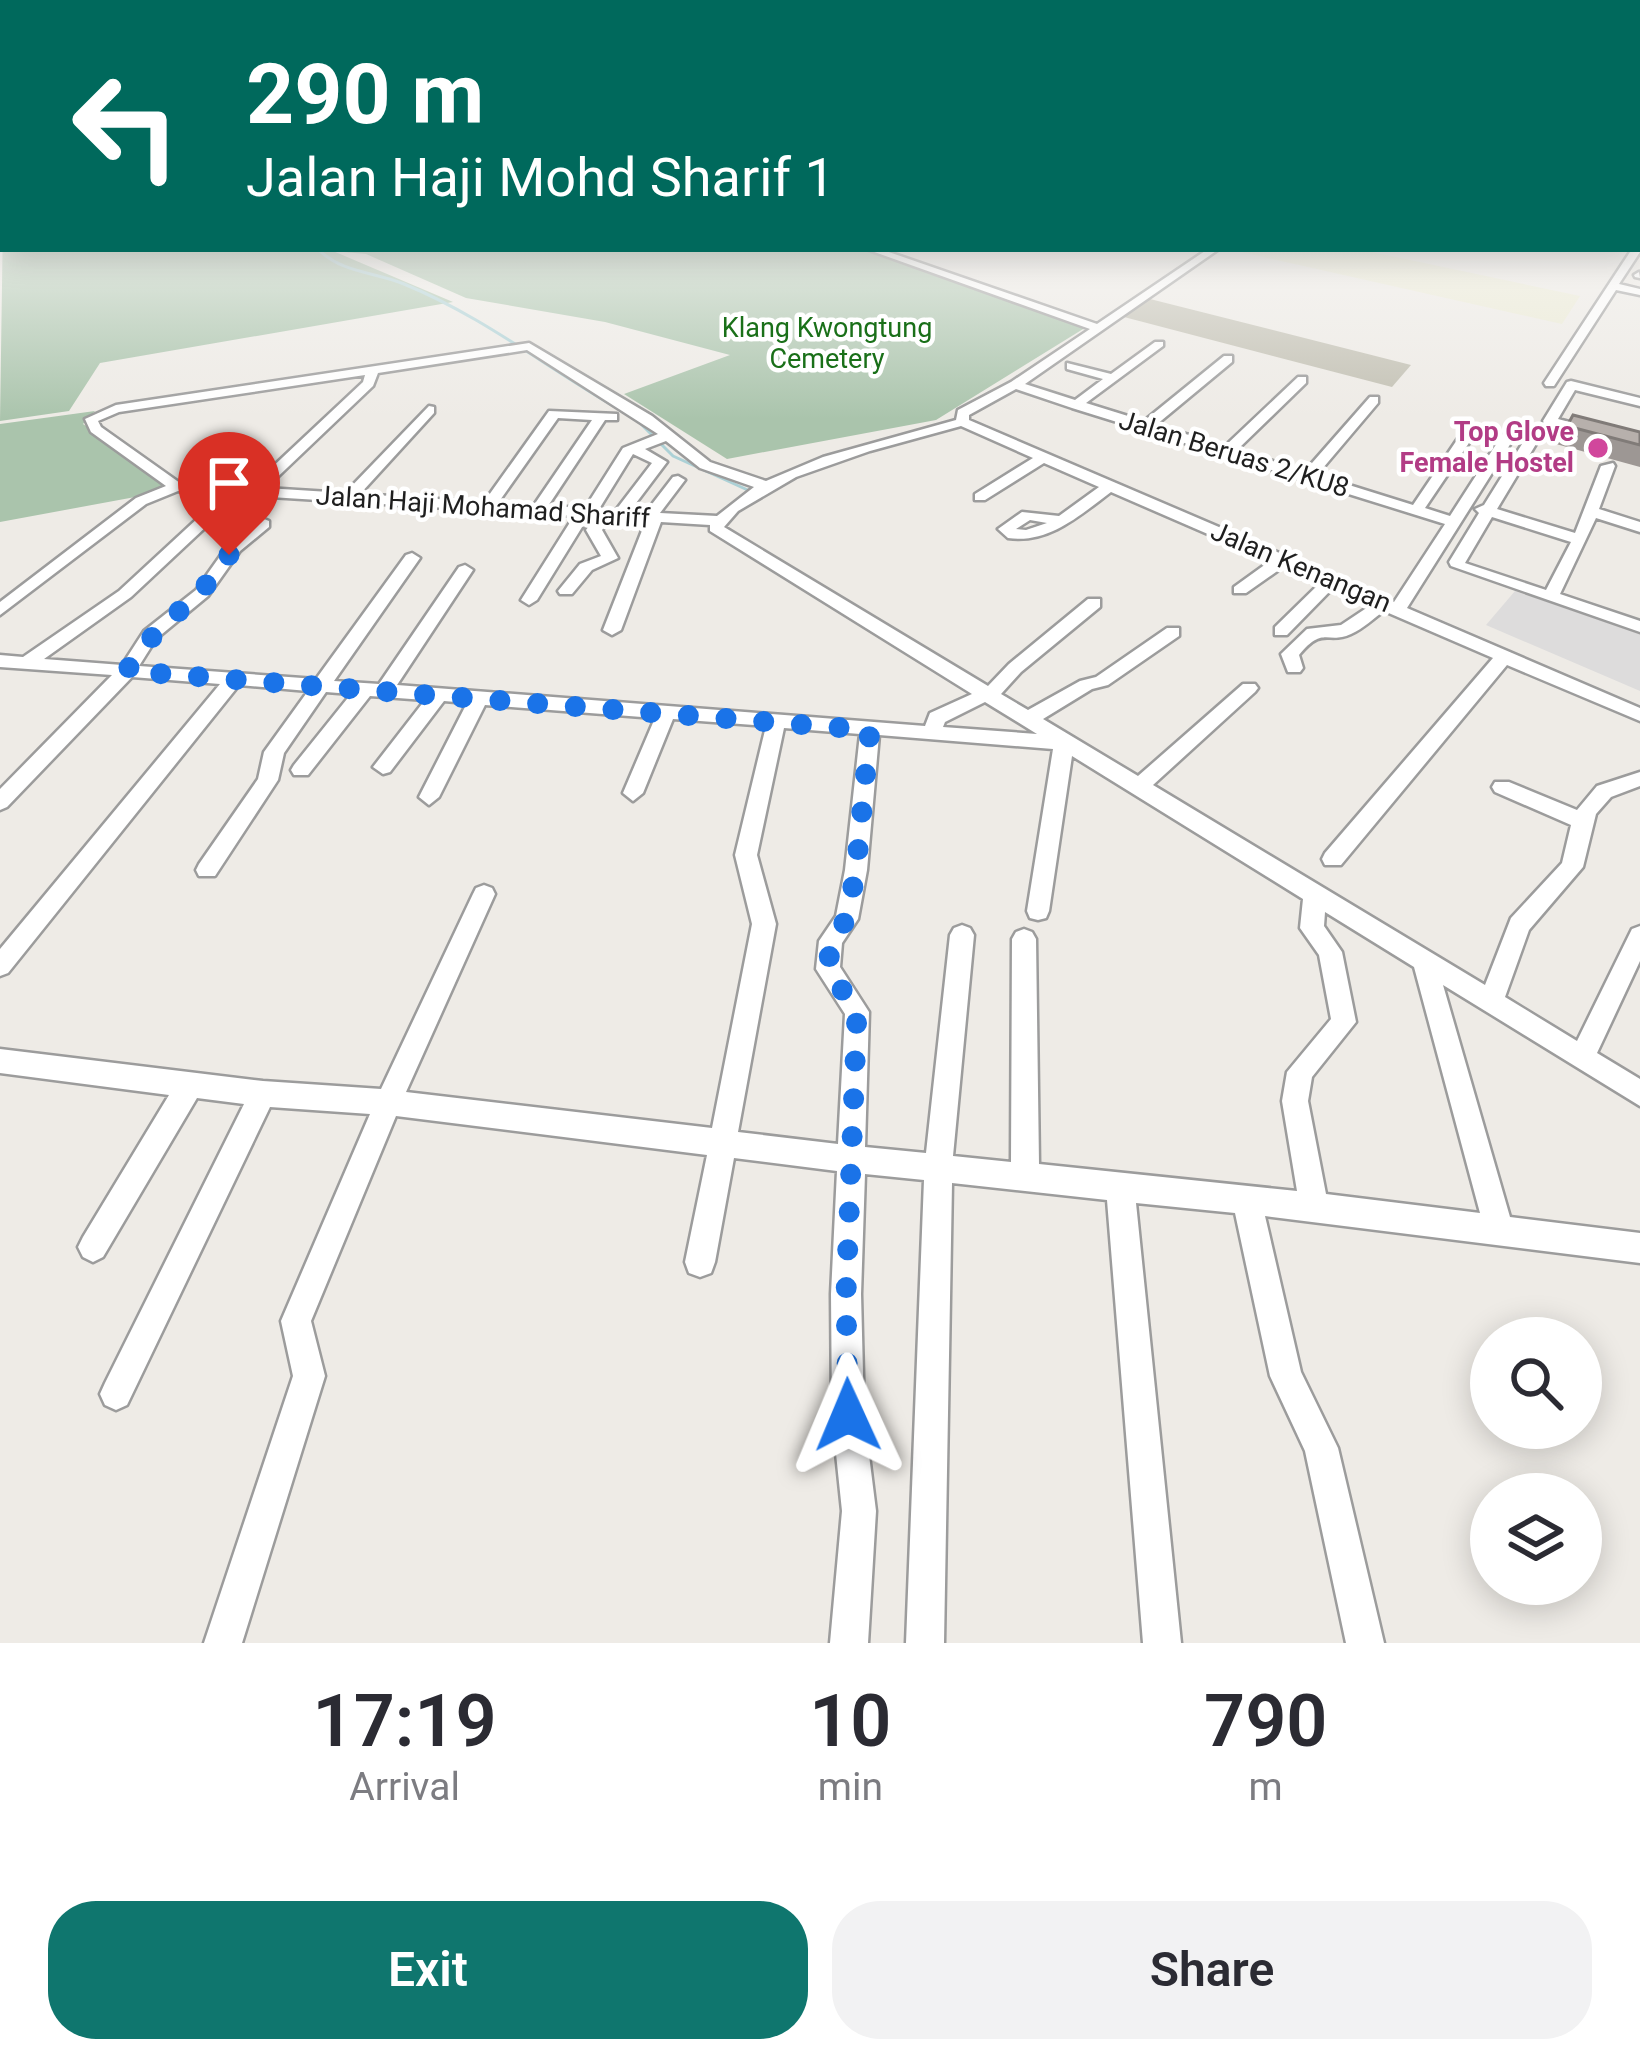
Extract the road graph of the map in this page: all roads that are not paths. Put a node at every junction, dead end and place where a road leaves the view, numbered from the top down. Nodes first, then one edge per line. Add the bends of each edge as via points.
1 (919, 266) edge
2 (1190, 266) edge
3 (1626, 266) edge
4 (1640, 274) edge
5 (1612, 286) junction
6 (1637, 291) edge
7 (1098, 328) junction
8 (1159, 344) dead end
9 (1228, 359) dead end
10 (1071, 366) dead end
11 (372, 373) junction
12 (1112, 378) junction
13 (1302, 380) dead end
14 (1550, 383) dead end
15 (1015, 385) junction
16 (1374, 400) dead end
17 (1640, 402) edge
18 (1076, 405) junction
19 (429, 410) dead end
20 (962, 422) junction
21 (1146, 426) junction
22 (1468, 434) dead end
23 (1509, 435) dead end
24 (658, 437) junction
25 (1638, 440) edge
26 (1529, 444) dead end
27 (632, 448) junction
28 (1227, 452) junction
29 (1044, 457) junction
30 (1608, 466) dead end
31 (1307, 477) junction
32 (678, 480) dead end
33 (1111, 485) junction
34 (176, 487) junction
35 (248, 489) junction
36 (763, 491) junction
37 (980, 497) dead end
38 (348, 499) junction
39 (1464, 504) junction
40 (487, 508) junction
41 (506, 510) junction
42 (1416, 511) junction
43 (537, 512) junction
44 (1490, 512) junction
45 (1592, 512) junction
46 (598, 516) junction
47 (651, 519) junction
48 (718, 521) junction
49 (1059, 521) dead end
50 (1453, 523) junction
51 (264, 524) dead end
52 (1640, 526) edge
53 (496, 527) dead end
54 (1580, 540) junction
55 (412, 558) dead end
56 (1283, 560) junction
57 (465, 570) dead end
58 (1332, 580) junction
59 (1240, 590) dead end
60 (566, 591) dead end
61 (1550, 597) junction
62 (529, 601) dead end
63 (1094, 604) dead end
64 (1391, 606) junction
65 (0, 610) edge
66 (1640, 627) edge
67 (612, 630) dead end
68 (1281, 631) dead end
69 (1173, 632) dead end
70 (66, 638) junction
71 (1505, 656) junction
72 (0, 661) edge
73 (26, 663) junction
74 (74, 667) junction
75 (1294, 668) dead end
76 (127, 671) junction
77 (233, 680) junction
78 (321, 686) junction
79 (1249, 688) dead end
80 (374, 691) junction
81 (438, 696) junction
82 (987, 696) junction
83 (478, 699) junction
84 (666, 714) junction
85 (1640, 715) edge
86 (1026, 720) junction
87 (776, 722) junction
88 (870, 730) junction
89 (931, 735) junction
90 (1064, 743) junction
91 (383, 767) dead end
92 (301, 770) dead end
93 (1640, 779) edge
94 (1502, 787) dead end
95 (1137, 788) junction
96 (633, 793) dead end
97 (429, 797) dead end
98 (0, 802) edge
99 (1582, 821) junction
100 (1333, 859) dead end
101 (207, 871) dead end
102 (484, 894) dead end
103 (1315, 896) junction
104 (1038, 911) dead end
105 (962, 935) dead end
106 (1640, 935) edge
107 (1024, 939) dead end
108 (1424, 962) junction
109 (0, 966) edge
110 (1491, 1003) junction
111 (1582, 1058) junction
112 (0, 1061) edge
113 (190, 1085) junction
114 (1640, 1093) edge
115 (263, 1094) junction
116 (388, 1102) junction
117 (720, 1141) junction
118 (851, 1160) junction
119 (938, 1166) junction
120 (1025, 1177) junction
121 (1120, 1189) junction
122 (1247, 1202) junction
123 (1314, 1207) junction
124 (1500, 1232) junction
125 (93, 1247) dead end
126 (1640, 1248) edge
127 (700, 1262) dead end
128 (116, 1394) dead end
129 (223, 1643) edge
130 (848, 1643) edge
131 (926, 1643) edge
132 (1162, 1643) edge
133 (1365, 1643) edge

1 - 7 street
2 - 7 street
3 - 5 street
4 - 6 street
5 - 6 street
5 - 14 street
7 - 15 street
8 - 12 street
9 - 21 street
10 - 12 street
11 - 24 street via 529,346
11 - 34 street via 91,418
11 - 35 street
12 - 18 street
13 - 28 street
15 - 18 street, Jalan Beruas 2/KU8
15 - 20 street via 963,413
16 - 31 street
17 - 25 street via 1571,385 1550,421
18 - 21 street, Jalan Beruas 2/KU8
19 - 38 street
20 - 29 street, Jalan Kenangan
20 - 36 street via 837,454
21 - 28 street, Jalan Beruas 2/KU8
22 - 42 street
23 - 39 street
24 - 27 street
24 - 36 street
26 - 44 street
27 - 46 street
27 - 46 street via 660,462
28 - 31 street, Jalan Beruas 2/KU8
29 - 33 street, Jalan Kenangan
29 - 37 street
30 - 45 street
31 - 42 street, Jalan Beruas 2/KU8
32 - 47 street
33 - 49 street
33 - 56 street, Jalan Kenangan
34 - 35 street, Jalan Haji Mohamad Shariff
34 - 65 street, Jalan Haji Mohamad Shariff via 140,501
35 - 38 street, Jalan Haji Mohamad Shariff
35 - 70 street
36 - 48 street
38 - 40 street, Jalan Haji Mohamad Shariff
39 - 44 street
39 - 50 street
40 - 41 street, Jalan Haji Mohamad Shariff
40 - 43 street via 553,415 606,416
41 - 43 street, Jalan Haji Mohamad Shariff
41 - 53 street
42 - 50 street, Jalan Beruas 2/KU8
43 - 46 street, Jalan Haji Mohamad Shariff
44 - 54 street
44 - 61 street via 1457,562
45 - 52 street
45 - 54 street
46 - 47 street, Jalan Haji Mohamad Shariff
46 - 60 street via 594,530 610,559 588,566
46 - 62 street
47 - 48 street, Jalan Haji Mohamad Shariff
47 - 67 street
48 - 82 street via 719,533
50 - 64 street
51 - 76 street via 234,548 202,593 150,635
54 - 61 street
55 - 78 street
56 - 58 street, Jalan Kenangan
56 - 59 street
57 - 80 street
58 - 64 street, Jalan Kenangan
58 - 68 street
61 - 66 street
63 - 82 street
64 - 71 street, Jalan Kenangan
64 - 75 street via 1344,631 1309,633 1290,654
69 - 86 street
70 - 73 street
70 - 74 street via 90,650
71 - 85 street, Jalan Kenangan
71 - 100 street
72 - 73 street
73 - 74 street
74 - 76 street
76 - 77 street
76 - 98 street
77 - 78 street
77 - 109 street
78 - 80 street
78 - 101 street
79 - 95 street
80 - 81 street
80 - 92 street
81 - 83 street
81 - 91 street
82 - 86 street
82 - 89 street via 937,718
83 - 84 street
83 - 97 street
84 - 87 street
84 - 96 street
86 - 90 street
87 - 88 street
87 - 117 street via 746,855 764,924
88 - 89 street
88 - 118 street via 856,870 828,969 857,1012
89 - 90 street
90 - 95 street
90 - 104 street
93 - 99 street via 1592,797
94 - 99 street
95 - 103 street
99 - 110 street via 1572,867 1519,925
102 - 116 street
103 - 108 street
103 - 123 street via 1312,928 1330,952 1344,1022 1300,1072 1295,1101
105 - 119 street
106 - 111 street
107 - 120 street
108 - 110 street
108 - 124 street
110 - 111 street
111 - 114 street
112 - 113 street
113 - 115 street
113 - 125 street
115 - 116 street
115 - 128 street
116 - 117 street
116 - 129 street via 296,1321 309,1376
117 - 118 street
117 - 127 street
118 - 119 street
118 - 130 street via 848,1415 859,1511
119 - 120 street
119 - 131 street
120 - 121 street
121 - 122 street
121 - 132 street
122 - 123 street
122 - 133 street via 1286,1376 1321,1448
123 - 124 street
124 - 126 street

